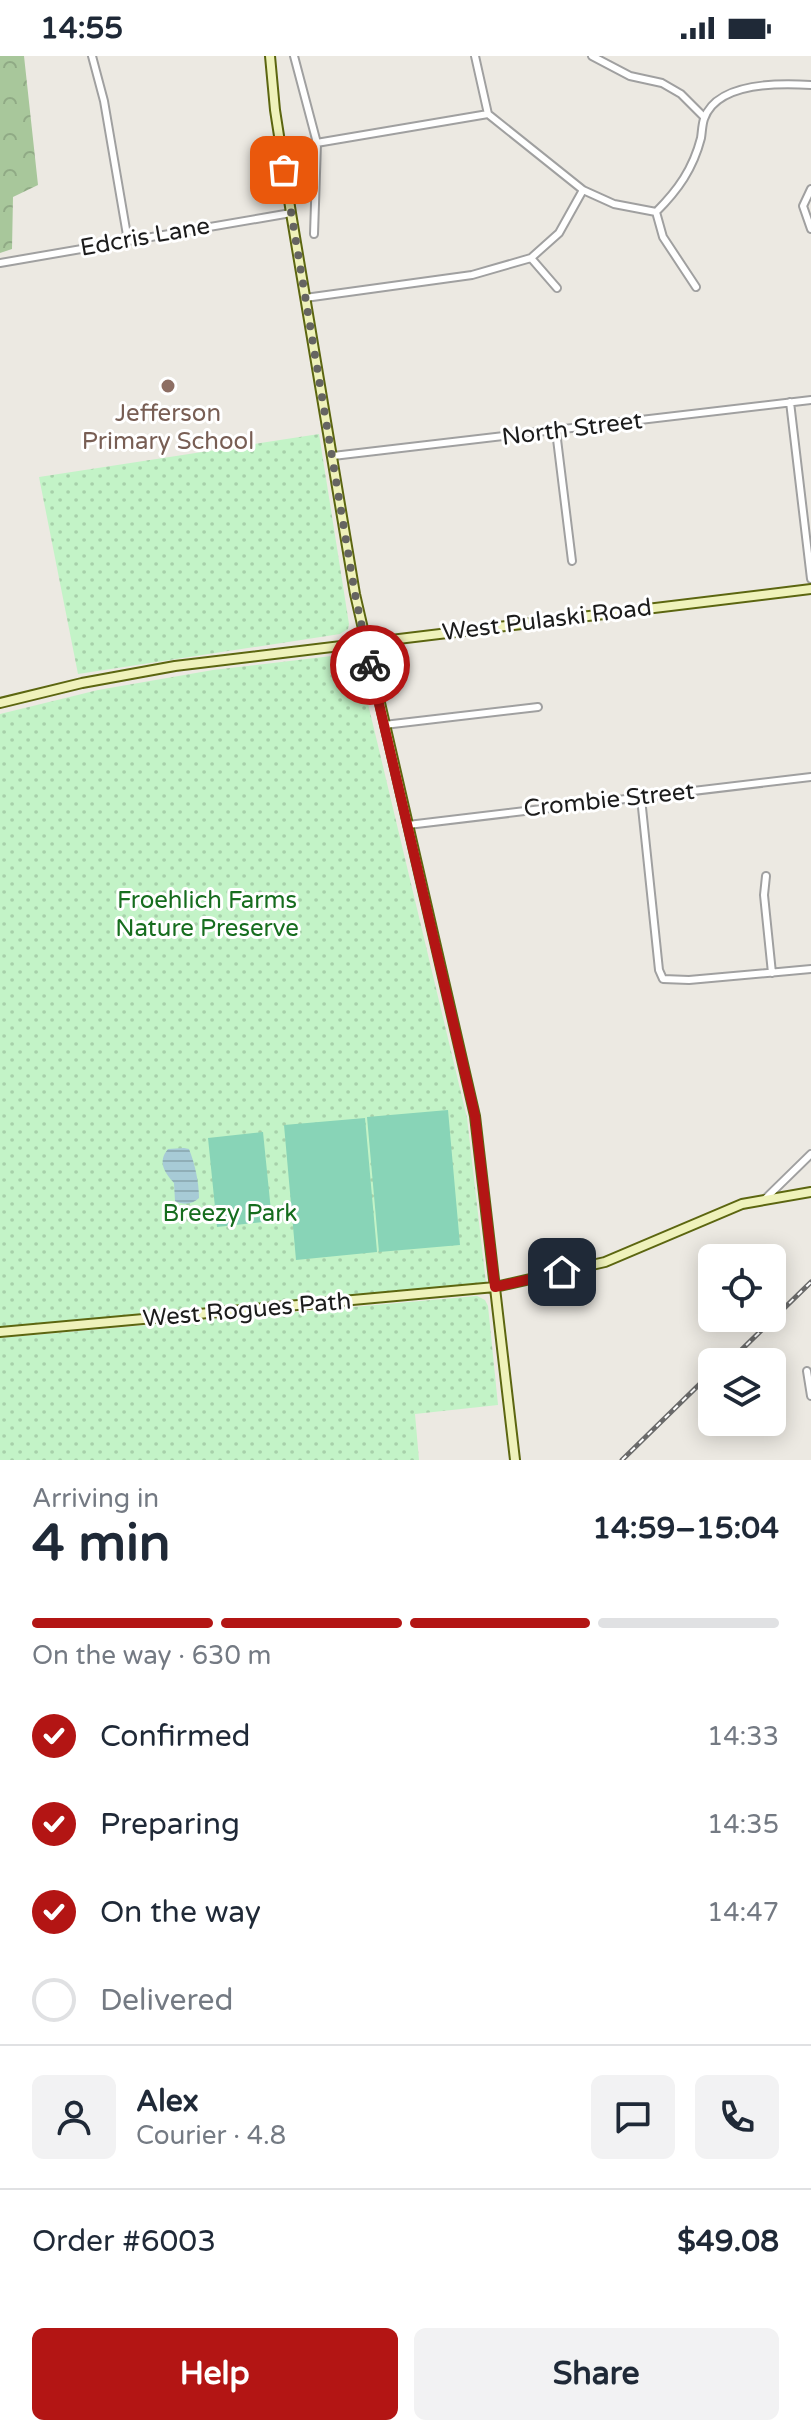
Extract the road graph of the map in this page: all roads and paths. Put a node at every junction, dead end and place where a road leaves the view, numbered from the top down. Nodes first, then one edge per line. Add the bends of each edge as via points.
1 (92, 56) edge
2 (270, 56) edge
3 (294, 56) edge
4 (475, 56) edge
5 (592, 56) edge
6 (811, 85) edge
7 (488, 114) junction
8 (704, 117) junction
9 (317, 143) junction
10 (281, 149) junction
11 (811, 189) edge
12 (583, 190) junction
13 (656, 212) junction
14 (291, 213) junction
15 (811, 229) edge
16 (314, 234) dead end
17 (128, 241) junction
18 (531, 258) junction
19 (0, 263) edge
20 (696, 287) dead end
21 (557, 288) dead end
22 (305, 298) junction
23 (811, 400) edge
24 (790, 402) junction
25 (556, 431) junction
26 (333, 456) junction
27 (572, 561) dead end
28 (811, 579) edge
29 (811, 589) edge
30 (365, 641) junction
31 (0, 703) edge
32 (538, 707) dead end
33 (384, 725) junction
34 (811, 777) edge
35 (641, 798) junction
36 (408, 825) junction
37 (766, 876) dead end
38 (811, 969) edge
39 (772, 973) junction
40 (811, 1154) edge
41 (811, 1192) edge
42 (765, 1200) junction
43 (495, 1287) junction
44 (0, 1332) edge
45 (807, 1371) dead end
46 (811, 1396) edge
47 (515, 1460) edge

1 - 17 street
2 - 10 main road
3 - 9 street
4 - 7 street
5 - 8 street via 630,76 671,88
6 - 8 street via 753,86 734,92
7 - 9 street
7 - 12 street
8 - 13 street via 688,174
9 - 10 street
9 - 16 street
10 - 14 main road
11 - 15 street via 803,206
12 - 13 street via 614,204
12 - 18 street via 559,233
13 - 20 street via 663,237
14 - 17 street, Edcris Lane
14 - 22 main road
17 - 19 street, Edcris Lane
18 - 21 street
18 - 22 street via 472,275
22 - 26 main road
23 - 24 street, North Street
24 - 25 street, North Street
24 - 28 street
25 - 26 street, North Street
25 - 27 street
26 - 30 main road
29 - 30 main road, West Pulaski Road
30 - 31 main road, West Pulaski Road via 175,666
30 - 33 main road
32 - 33 street
33 - 36 main road
34 - 35 street, Crombie Street
35 - 36 street, Crombie Street
35 - 39 street via 663,979
36 - 43 main road via 475,1116
37 - 39 street
38 - 39 street
40 - 42 street
41 - 42 main road, West Rogues Path
42 - 43 main road, West Rogues Path via 723,1211 605,1262
43 - 44 main road, West Rogues Path
43 - 47 main road
45 - 46 street

